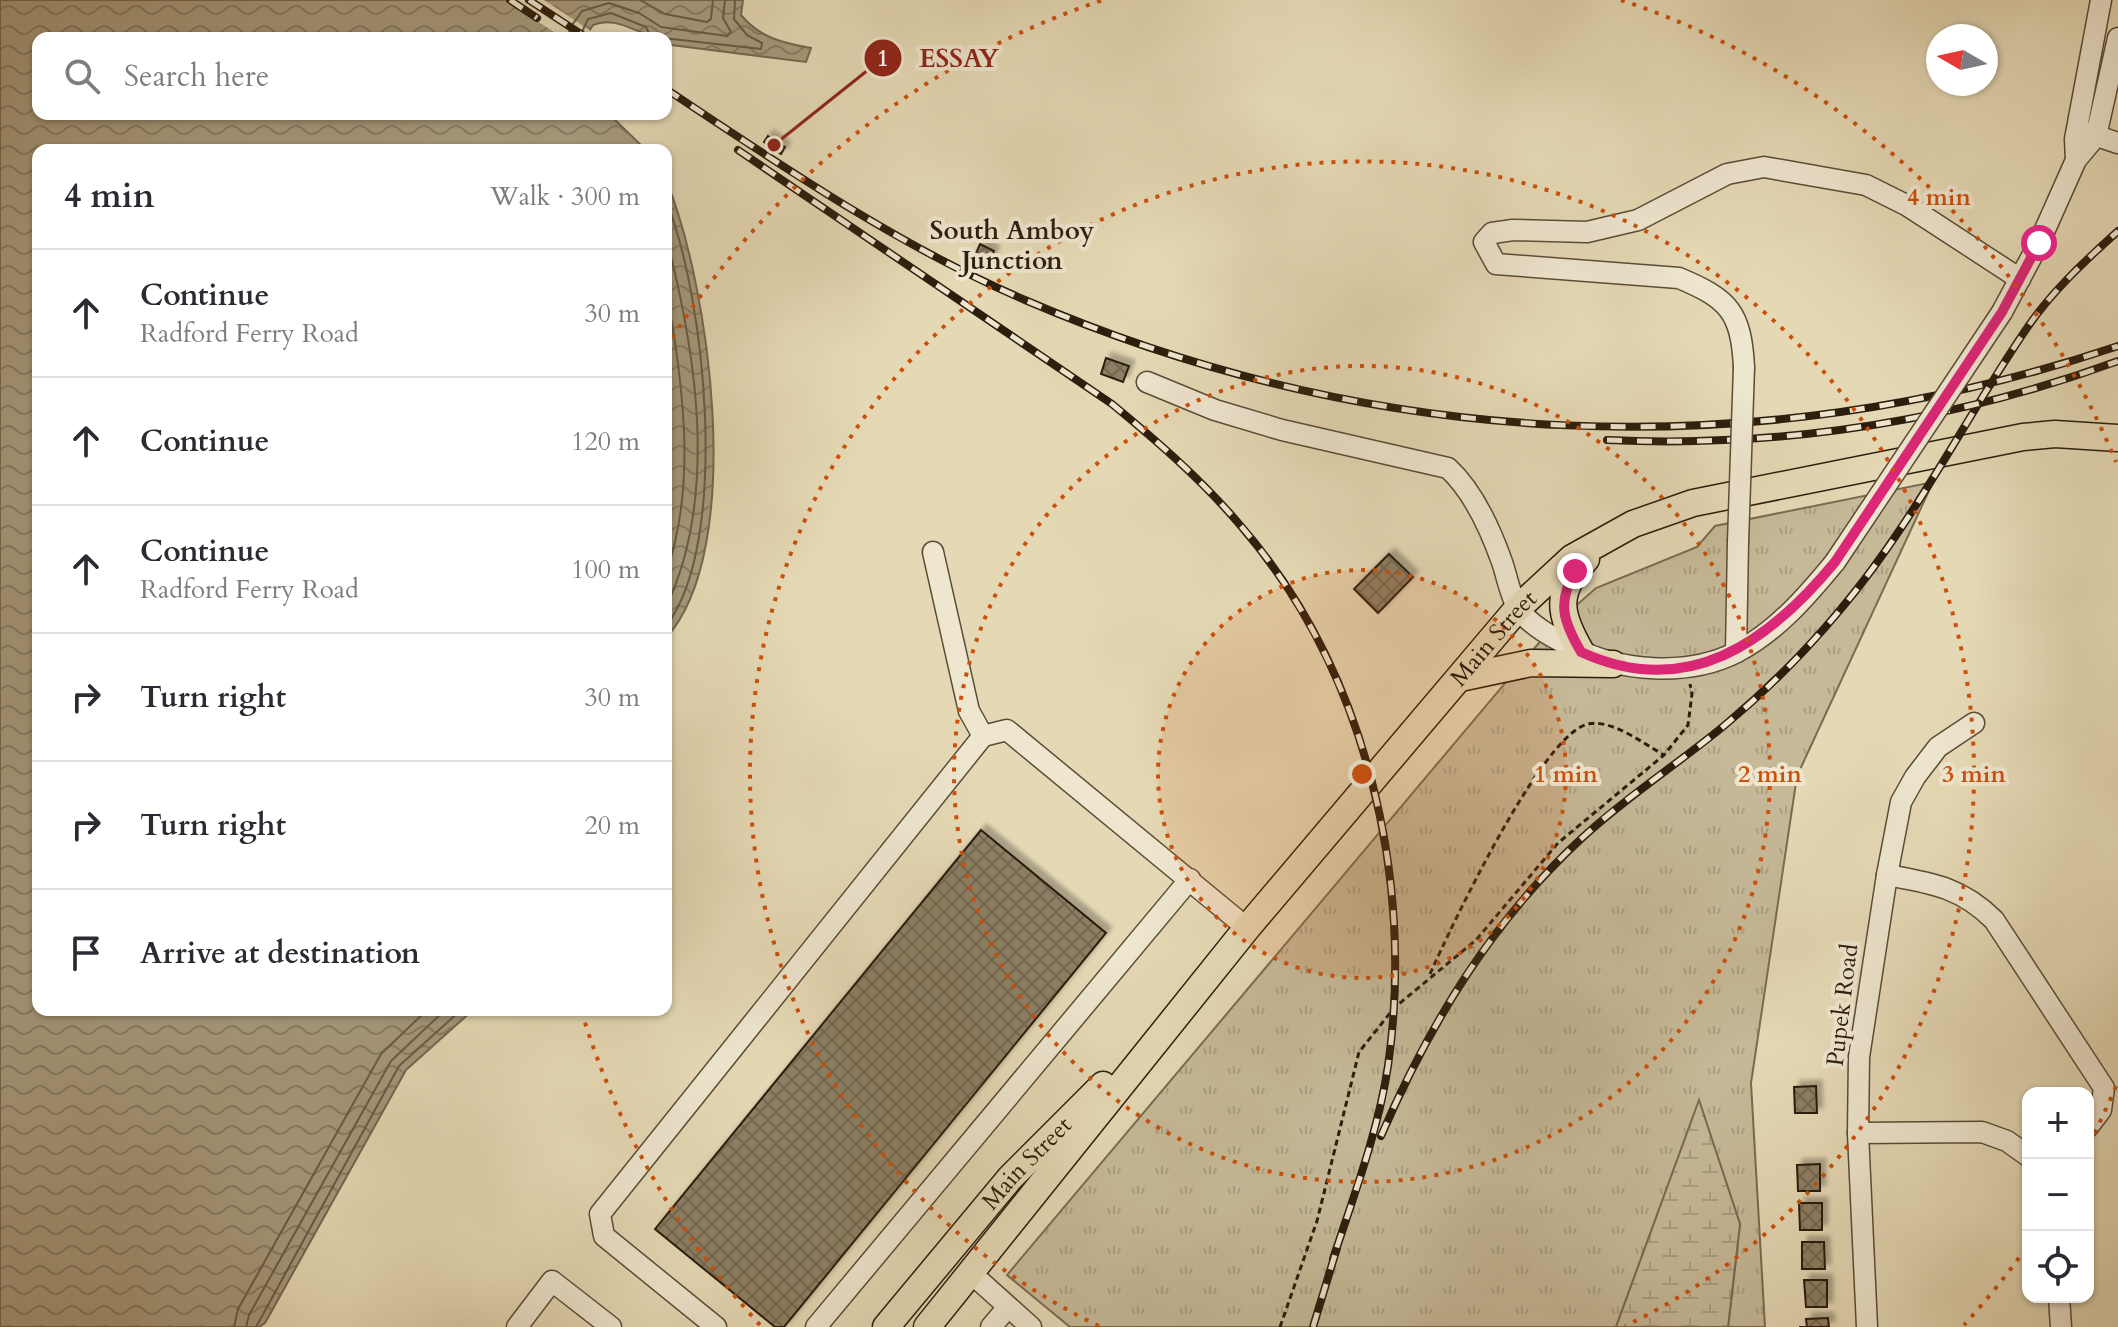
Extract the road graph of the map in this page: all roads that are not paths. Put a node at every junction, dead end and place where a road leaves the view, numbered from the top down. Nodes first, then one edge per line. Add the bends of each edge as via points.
1 (2101, 0) edge
2 (2118, 38) edge
3 (2087, 132) junction
4 (2118, 143) edge
5 (2020, 279) junction
6 (1147, 382) dead end
7 (2118, 438) edge
8 (1607, 536) junction
9 (933, 552) dead end
10 (1518, 608) junction
11 (1581, 652) junction
12 (1736, 652) junction
13 (1613, 664) junction
14 (1460, 678) junction
15 (1974, 723) dead end
16 (983, 736) junction
17 (1887, 875) junction
18 (1190, 879) junction
19 (1247, 928) junction
20 (1180, 1009) junction
21 (2094, 1119) edge
22 (1858, 1133) junction
23 (2022, 1152) edge
24 (972, 1274) junction
25 (2059, 1303) edge
26 (1008, 1307) junction
27 (517, 1327) edge
28 (611, 1327) edge
29 (716, 1327) edge
30 (816, 1327) edge
31 (886, 1327) edge
32 (927, 1327) edge
33 (991, 1327) edge
34 (1031, 1327) edge
35 (1867, 1327) edge
36 (2061, 1327) edge

1 - 3 street
2 - 3 street
3 - 4 street
3 - 5 street
5 - 12 street, bridge via 1835,562 1789,612
5 - 12 street, bridge via 1866,185 1764,167 1727,174 1638,220 1587,232 1513,230 1492,233 1484,242 1496,264 1679,278 1729,306 1742,338 1744,367
6 - 10 street via 1282,430 1448,468 1462,481 1501,558
7 - 8 main road, Main Street via 2023,437 1693,503
8 - 10 main road, Main Street via 1572,558
8 - 11 main road via 1575,571 1564,594 1561,612
9 - 16 street via 969,711
10 - 11 street
10 - 14 main road, Main Street
11 - 13 street
12 - 13 street via 1686,665
13 - 14 main road via 1531,663
14 - 19 main road, Main Street
15 - 17 street, Pupek Road via 1938,747 1915,777 1901,802
16 - 18 street via 1007,730
16 - 29 street via 600,1214 604,1236
17 - 21 street via 1953,890 1975,900 1994,920 2104,1088
17 - 22 street, Pupek Road via 1859,1057
18 - 19 street
18 - 30 street
19 - 20 main road, Main Street
20 - 24 main road, Main Street
20 - 31 main road, Main Street via 1010,1178
22 - 23 street via 1982,1132
22 - 35 street, Pupek Road
24 - 26 street
24 - 32 main road, Main Street
25 - 36 street
26 - 33 street
26 - 34 street
27 - 28 street via 552,1281

